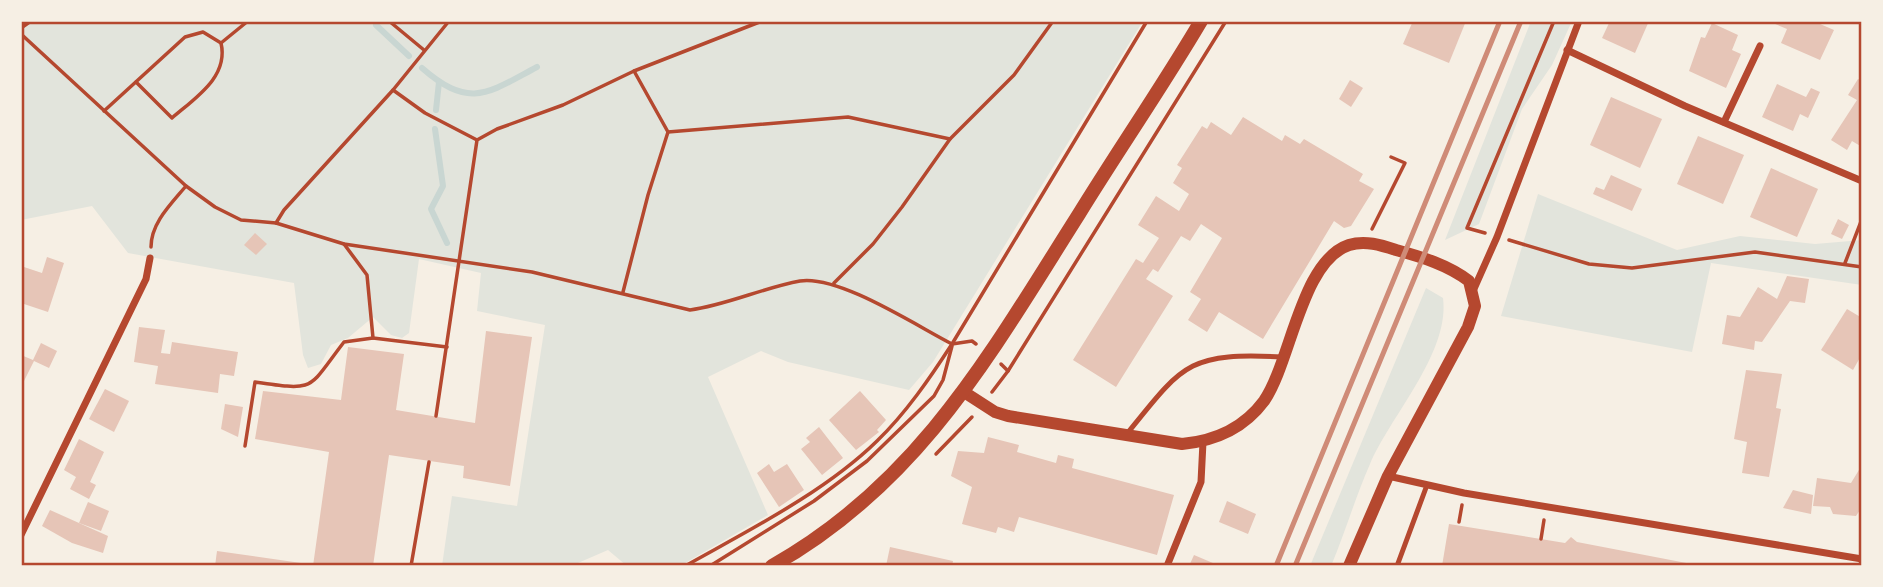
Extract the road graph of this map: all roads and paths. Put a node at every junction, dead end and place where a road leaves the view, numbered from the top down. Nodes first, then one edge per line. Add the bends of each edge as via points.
1 (31, 21) edge
2 (248, 21) edge
3 (389, 21) edge
4 (449, 21) edge
5 (762, 21) edge
6 (1053, 21) edge
7 (1147, 21) edge
8 (1201, 21) edge
9 (1226, 21) edge
10 (1554, 21) edge
11 (1579, 21) edge
12 (21, 28) edge
13 (21, 34) edge
14 (221, 43) junction
15 (1760, 46) dead end
16 (424, 50) junction
17 (1567, 50) junction
18 (634, 71) junction
19 (135, 82) junction
20 (393, 90) junction
21 (104, 111) junction
22 (1724, 122) junction
23 (667, 132) junction
24 (950, 139) junction
25 (477, 140) junction
26 (1391, 157) dead end
27 (1862, 181) edge
28 (186, 186) junction
29 (1862, 219) edge
30 (276, 223) junction
31 (1497, 237) junction
32 (1368, 242) junction
33 (344, 244) junction
34 (150, 258) joint
35 (460, 263) junction
36 (1844, 263) junction
37 (1862, 267) edge
38 (834, 283) junction
39 (623, 292) junction
40 (1472, 292) junction
41 (373, 338) junction
42 (952, 344) junction
43 (447, 347) junction
44 (1283, 357) junction
45 (1008, 371) dead end
46 (964, 392) junction
47 (436, 416) dead end
48 (1125, 436) junction
49 (1203, 442) junction
50 (245, 446) dead end
51 (429, 461) dead end
52 (1388, 476) junction
53 (1427, 485) junction
54 (1544, 523) dead end
55 (21, 535) edge
56 (1541, 539) dead end
57 (1862, 559) edge
58 (411, 566) edge
59 (685, 566) edge
60 (710, 566) edge
61 (772, 566) edge
62 (1167, 566) edge
63 (1349, 566) edge
64 (1397, 566) edge

1 - 12 path
2 - 14 path
3 - 16 path
4 - 16 path
5 - 18 path
6 - 24 path via 1014,75
7 - 42 path
8 - 46 main road
9 - 45 path
10 - 31 path via 1467,228
11 - 17 street
13 - 21 path
14 - 19 path via 203,32 185,37
14 - 19 path via 224,58 219,73 172,118
15 - 22 street
16 - 20 path
17 - 22 street
17 - 31 street
18 - 23 path
18 - 25 path
19 - 21 path
20 - 25 path
20 - 30 path
21 - 28 path
22 - 27 street
23 - 24 path via 848,117
23 - 39 path
24 - 38 path via 902,208
25 - 35 path
26 - 32 path via 1405,163
28 - 30 path via 230,216
28 - 34 path via 162,214 151,238
29 - 36 path
30 - 33 path
31 - 36 path via 1589,264 1632,268 1755,252
31 - 40 street
32 - 40 street via 1444,265 1469,281
32 - 44 street via 1339,250 1319,271
33 - 35 path
33 - 41 path via 367,275
34 - 55 street via 146,279
35 - 39 path via 532,272
35 - 43 path
36 - 37 path
38 - 39 path via 802,281 690,310
38 - 42 path
40 - 52 street via 1475,306 1468,327
41 - 43 path
41 - 50 path via 344,342 314,382 299,389 255,382
42 - 59 path via 930,378 876,441 832,477 759,525
42 - 60 path via 934,396 867,461
43 - 47 path
44 - 48 lane via 1214,358 1184,368
44 - 49 street via 1264,401 1250,416
46 - 48 street via 1008,416
46 - 61 main road via 929,438 886,480 825,533
48 - 49 street via 1182,444
49 - 62 street via 1201,482
51 - 58 path
52 - 53 street
52 - 63 street
53 - 57 street
53 - 64 lane
54 - 56 path

